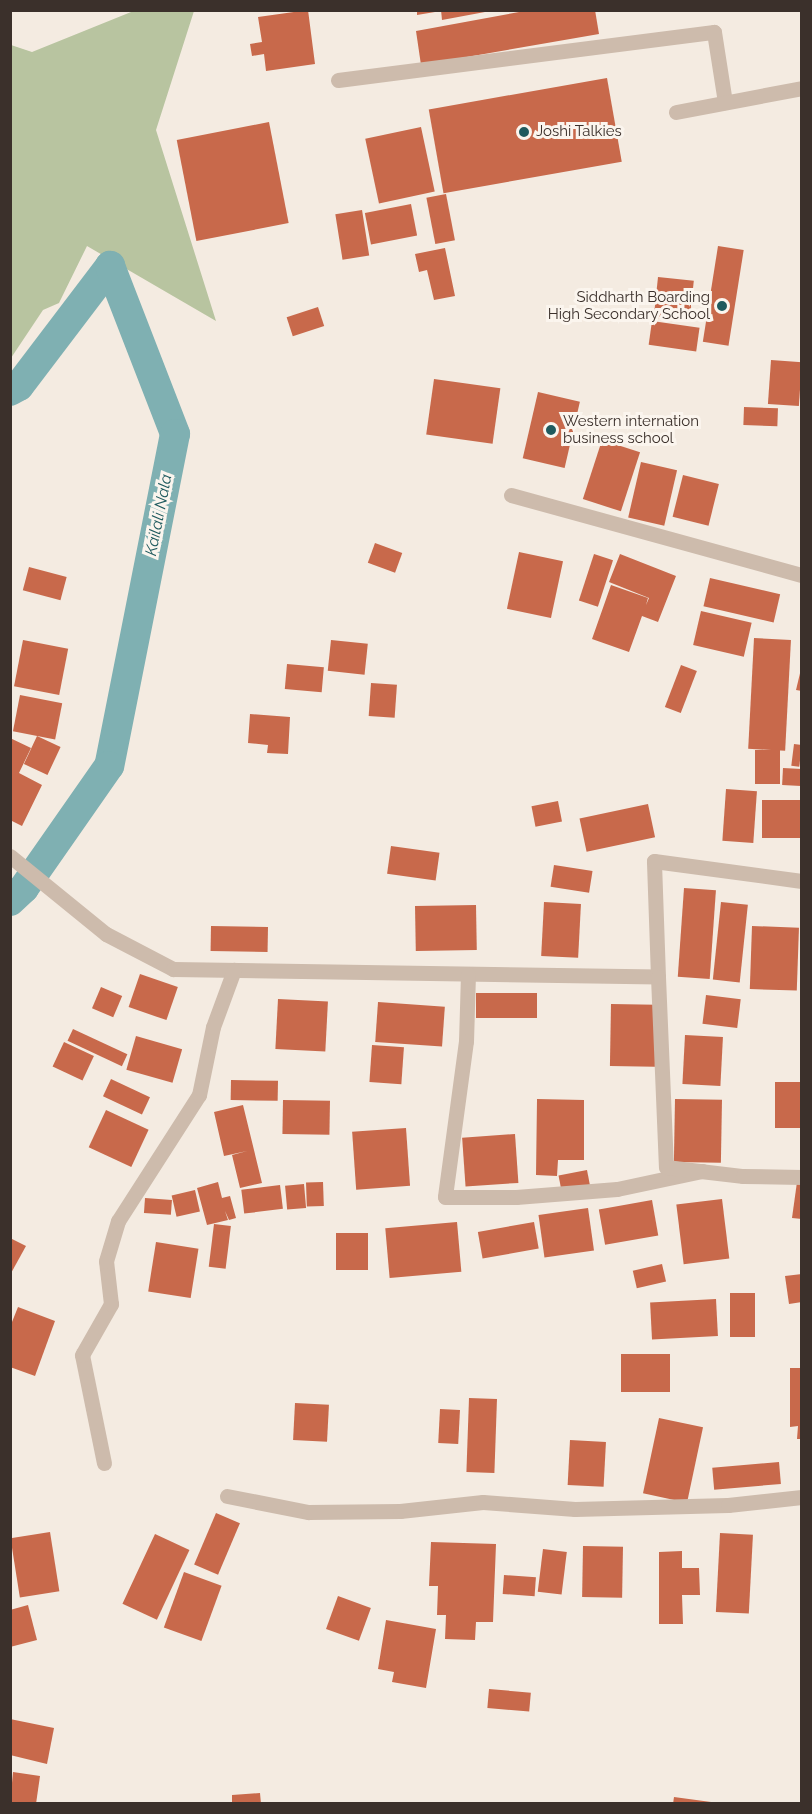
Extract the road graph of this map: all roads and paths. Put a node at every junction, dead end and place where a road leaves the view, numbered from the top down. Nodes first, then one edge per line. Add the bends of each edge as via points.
1 (338, 80) dead end
2 (801, 87) edge
3 (725, 102) junction
4 (676, 112) dead end
5 (511, 495) dead end
6 (801, 575) edge
7 (10, 856) edge
8 (801, 881) edge
9 (234, 970) junction
10 (468, 974) junction
11 (657, 977) junction
12 (702, 1171) junction
13 (801, 1177) edge
14 (104, 1463) dead end
15 (227, 1496) dead end
16 (801, 1497) edge

1 - 3 street via 714,32
2 - 3 street
3 - 4 street
5 - 6 street
7 - 9 street via 106,934 173,969
8 - 11 street via 654,861
9 - 10 street
9 - 14 street via 213,1027 199,1095 118,1221 106,1261 111,1304 82,1355
10 - 11 street
10 - 12 street via 466,1041 445,1197 516,1197 617,1189
11 - 12 street via 666,1167
12 - 13 street
15 - 16 street via 308,1512 400,1511 483,1502 575,1509 705,1506

